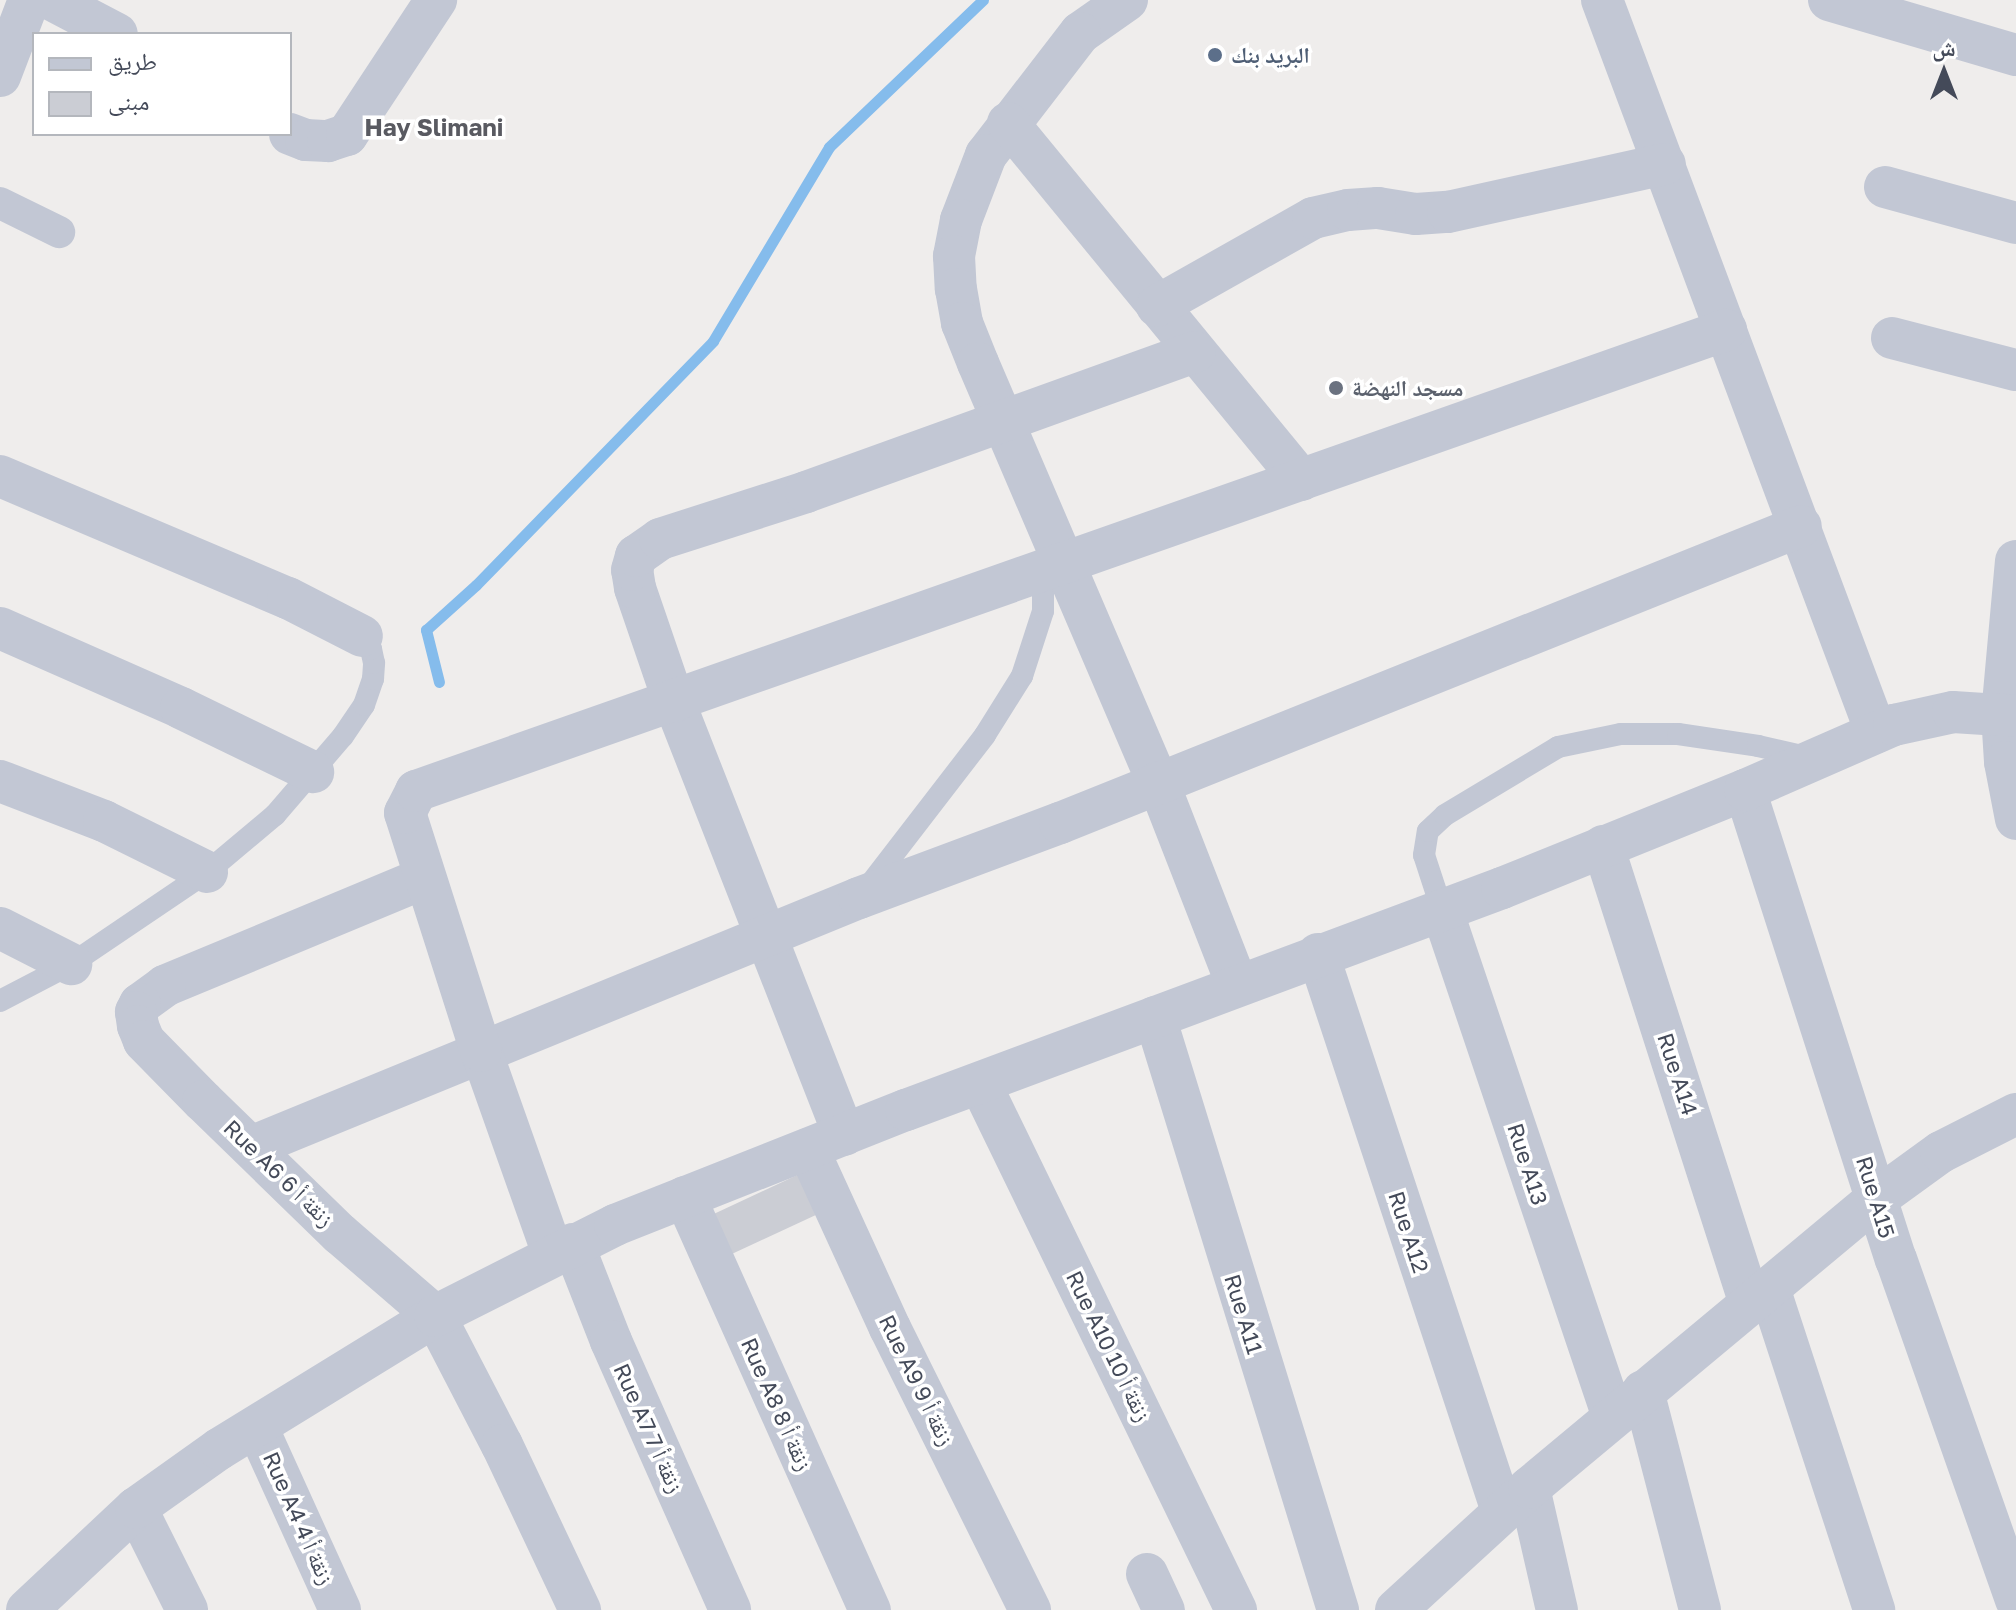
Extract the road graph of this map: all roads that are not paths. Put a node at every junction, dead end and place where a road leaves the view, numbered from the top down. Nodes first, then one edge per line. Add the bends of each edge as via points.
1 (29, 0) edge
2 (52, 0) edge
3 (436, 0) edge
4 (1127, 0) edge
5 (1602, 0) edge
6 (1829, 0) edge
7 (113, 32) edge
8 (2016, 55) edge
9 (0, 76) edge
10 (1008, 123) junction
11 (292, 135) edge
12 (1665, 164) junction
13 (1885, 187) dead end
14 (0, 203) edge
15 (2016, 223) edge
16 (59, 232) dead end
17 (1157, 306) junction
18 (1726, 330) junction
19 (1892, 338) dead end
20 (1195, 352) junction
21 (2016, 370) edge
22 (1004, 419) junction
23 (0, 476) edge
24 (1301, 480) junction
25 (1801, 526) junction
26 (2016, 561) edge
27 (1054, 568) junction
28 (0, 628) edge
29 (362, 636) joint
30 (674, 702) junction
31 (2009, 715) edge
32 (1876, 732) junction
33 (1816, 759) junction
34 (313, 772) junction
35 (0, 781) edge
36 (1158, 782) junction
37 (1745, 790) junction
38 (2016, 819) edge
39 (1603, 846) junction
40 (207, 872) junction
41 (424, 878) junction
42 (859, 898) junction
43 (1442, 910) junction
44 (0, 928) edge
45 (765, 936) junction
46 (1318, 954) junction
47 (71, 964) junction
48 (1237, 985) junction
49 (0, 1001) edge
50 (1155, 1017) junction
51 (481, 1051) junction
52 (980, 1083) junction
53 (2016, 1114) edge
54 (826, 1142) junction
55 (253, 1146) junction
56 (685, 1197) junction
57 (1876, 1199) junction
58 (563, 1249) junction
59 (1759, 1296) junction
60 (435, 1316) junction
61 (1628, 1404) junction
62 (257, 1427) junction
63 (1516, 1499) junction
64 (136, 1508) junction
65 (2016, 1600) edge
66 (1414, 1603) edge
67 (857, 1605) edge
68 (27, 1610) edge
69 (187, 1610) edge
70 (340, 1610) edge
71 (580, 1610) edge
72 (730, 1610) edge
73 (1030, 1610) edge
74 (1236, 1610) edge
75 (1338, 1610) edge
76 (1557, 1610) edge
77 (1700, 1610) edge
78 (1874, 1610) edge

1 - 9 street
2 - 7 street
3 - 11 street via 347,135 328,141
4 - 10 street via 1080,33
5 - 12 street
6 - 8 street
10 - 17 street
10 - 22 street via 972,186 954,256 962,323
12 - 17 street via 1448,212 1378,208 1313,218
12 - 18 street
13 - 15 street
14 - 16 street
17 - 20 street
18 - 24 street, Rue A7 زنقة أ 7
18 - 25 street
19 - 21 street
20 - 22 street
20 - 24 street
22 - 27 street
22 - 30 street, Rue A9 زنقة أ 9 via 660,539 636,556 635,588
23 - 29 street via 288,598
24 - 27 street, Rue A7 زنقة أ 7
25 - 32 street
25 - 36 street
26 - 31 street
27 - 30 street, Rue A7 زنقة أ 7
27 - 36 street
27 - 42 lane via 1022,676 985,735
28 - 34 street
29 - 34 lane via 371,649 373,679 364,705
30 - 41 street, Rue A7 زنقة أ 7 via 416,791 405,813
30 - 45 street, Rue A9 زنقة أ 9
31 - 32 street via 1929,715
31 - 38 street via 2005,762
32 - 33 street
33 - 37 street
33 - 43 lane via 1678,734 1621,734 1558,747 1445,815 1428,831 1424,855
34 - 40 lane via 275,815
35 - 40 street via 104,821
36 - 42 street
36 - 48 street
37 - 39 street
37 - 57 street, Rue A15
39 - 43 street
39 - 59 street, Rue A14
40 - 47 lane
41 - 51 street, Rue A7 زنقة أ 7
41 - 55 street, Rue A6 زنقة أ 6 via 203,968 140,1004 136,1012 144,1041
42 - 45 street
43 - 46 street
43 - 61 street, Rue A13
44 - 47 street
45 - 51 street
45 - 54 street, Rue A9 زنقة أ 9
46 - 48 street
46 - 63 street, Rue A12
47 - 49 lane
48 - 50 street
50 - 52 street
50 - 75 street, Rue A11
51 - 55 street
51 - 58 street, Rue A7 زنقة أ 7
52 - 54 street
52 - 74 street, Rue A10 زنقة أ 10
53 - 57 street via 1941,1152
54 - 56 street
54 - 73 street, Rue A9 زنقة أ 9 via 890,1328
55 - 60 street, Rue A6 زنقة أ 6 via 340,1234
56 - 58 street
56 - 67 street, Rue A8 زنقة أ 8
57 - 59 street
57 - 65 street, Rue A15
58 - 60 street
58 - 72 street, Rue A7 زنقة أ 7 via 611,1341
59 - 61 street
59 - 78 street, Rue A14
60 - 62 street
60 - 71 street, Rue A6 زنقة أ 6
61 - 63 street
61 - 77 street, Rue A13
62 - 64 street
62 - 70 street, Rue A4 زنقة أ 4
63 - 66 street
63 - 76 street, Rue A12
64 - 68 street
64 - 69 street

